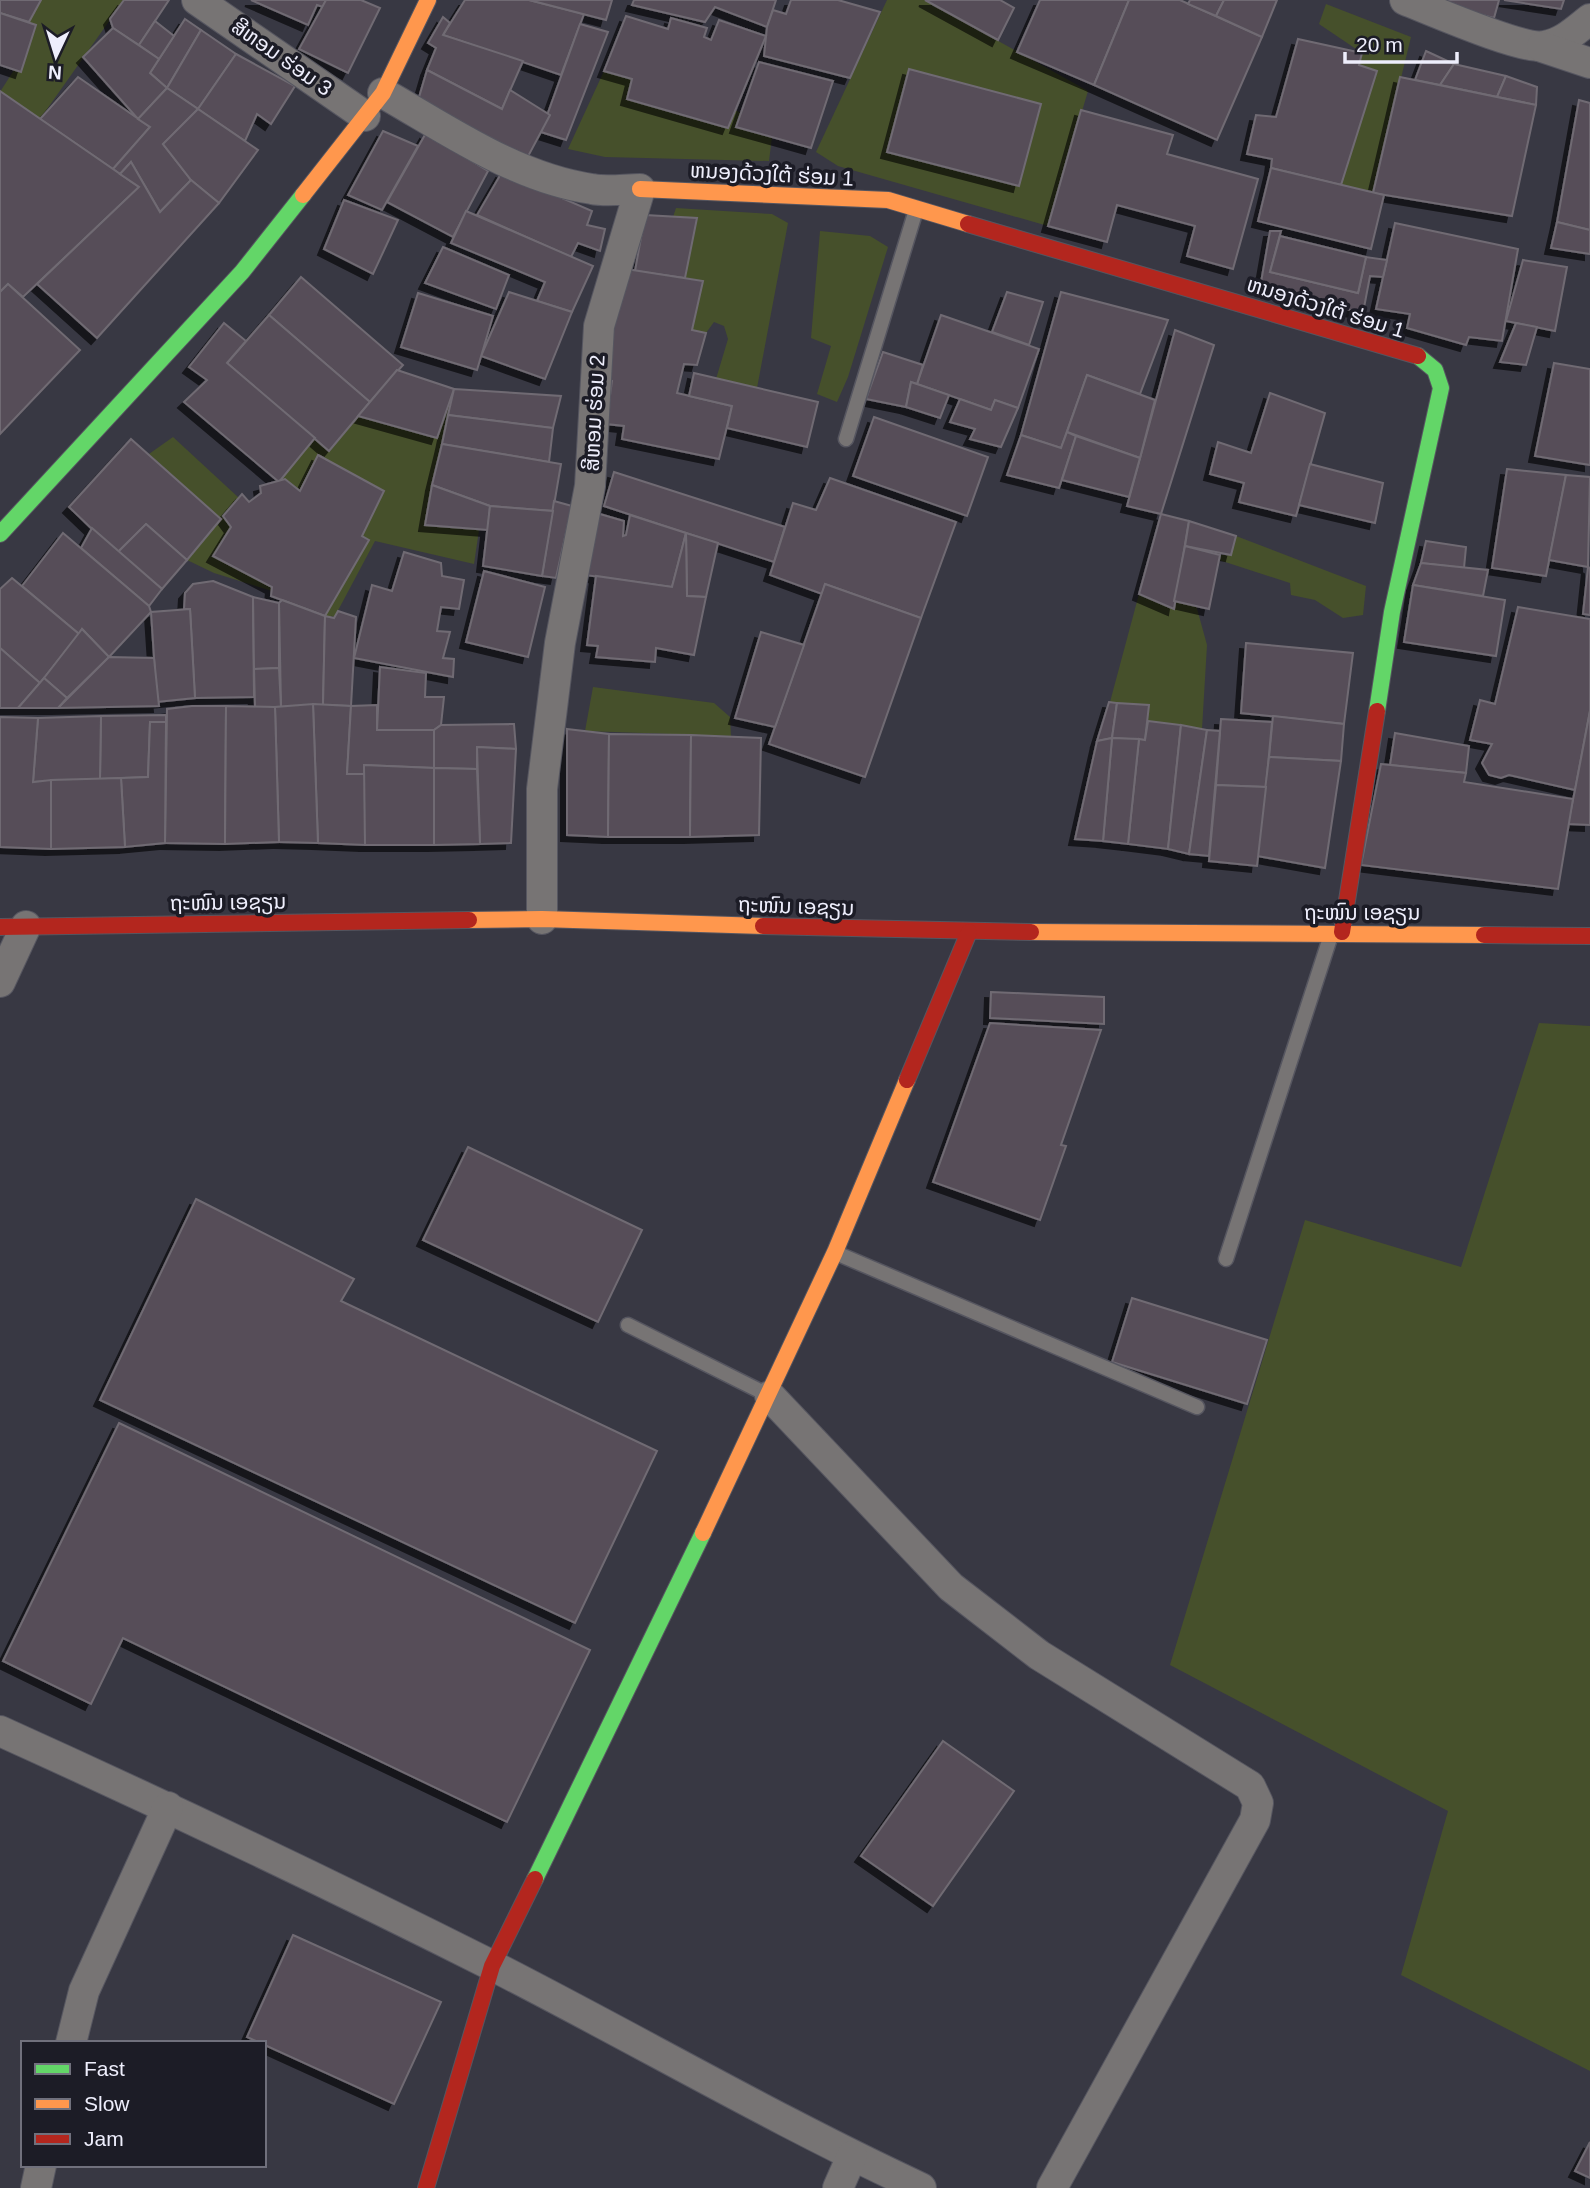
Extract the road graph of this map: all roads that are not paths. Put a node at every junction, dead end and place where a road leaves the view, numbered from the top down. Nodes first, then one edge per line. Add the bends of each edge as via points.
1 (197, 0) edge
2 (428, 0) edge
3 (1405, 0) edge
4 (1590, 19) edge
5 (1542, 47) junction
6 (1590, 63) edge
7 (374, 104) junction
8 (640, 189) junction
9 (916, 208) junction
10 (846, 439) dead end
11 (0, 534) edge
12 (542, 919) junction
13 (13, 927) edge
14 (969, 932) junction
15 (1337, 933) junction
16 (1590, 936) edge
17 (0, 982) edge
18 (835, 1252) junction
19 (1226, 1259) dead end
20 (628, 1325) dead end
21 (770, 1396) junction
22 (1197, 1407) dead end
23 (0, 1731) edge
24 (168, 1807) junction
25 (492, 1966) junction
26 (72, 2041) edge
27 (852, 2156) junction
28 (41, 2167) edge
29 (36, 2188) edge
30 (426, 2188) edge
31 (838, 2188) edge
32 (920, 2188) edge
33 (1052, 2188) edge

1 - 7 street, ສີຫອມ ຮ່ອມ 3
2 - 7 street
3 - 5 street via 1495,35
4 - 5 street via 1566,39
5 - 6 street
7 - 8 street via 543,177 593,190
7 - 11 street via 242,272
8 - 9 street, ຫນອງດ້ວງໃຕ້ ຮ່ອມ 1 via 888,200
8 - 12 street, ສີຫອມ ຮ່ອມ 2 via 599,326 590,486 560,643 542,789
9 - 10 lane
9 - 15 street, ຫນອງດ້ວງໃຕ້ ຮ່ອມ 1 via 1421,357 1439,375 1441,388 1392,612
12 - 13 street, ຖະໜົນ ເອຊຽນ
12 - 14 street, ຖະໜົນ ເອຊຽນ
13 - 17 street
14 - 15 street, ຖະໜົນ ເອຊຽນ
14 - 18 street
15 - 16 street, ຖະໜົນ ເອຊຽນ
15 - 19 lane
18 - 21 street
18 - 22 lane
20 - 21 lane
21 - 25 street
21 - 33 street via 951,1587 1039,1655 1250,1786 1258,1803 1255,1820
23 - 24 street
24 - 25 street
24 - 26 street via 84,1991
25 - 27 street
25 - 30 street
27 - 31 street
27 - 32 street
28 - 29 street

